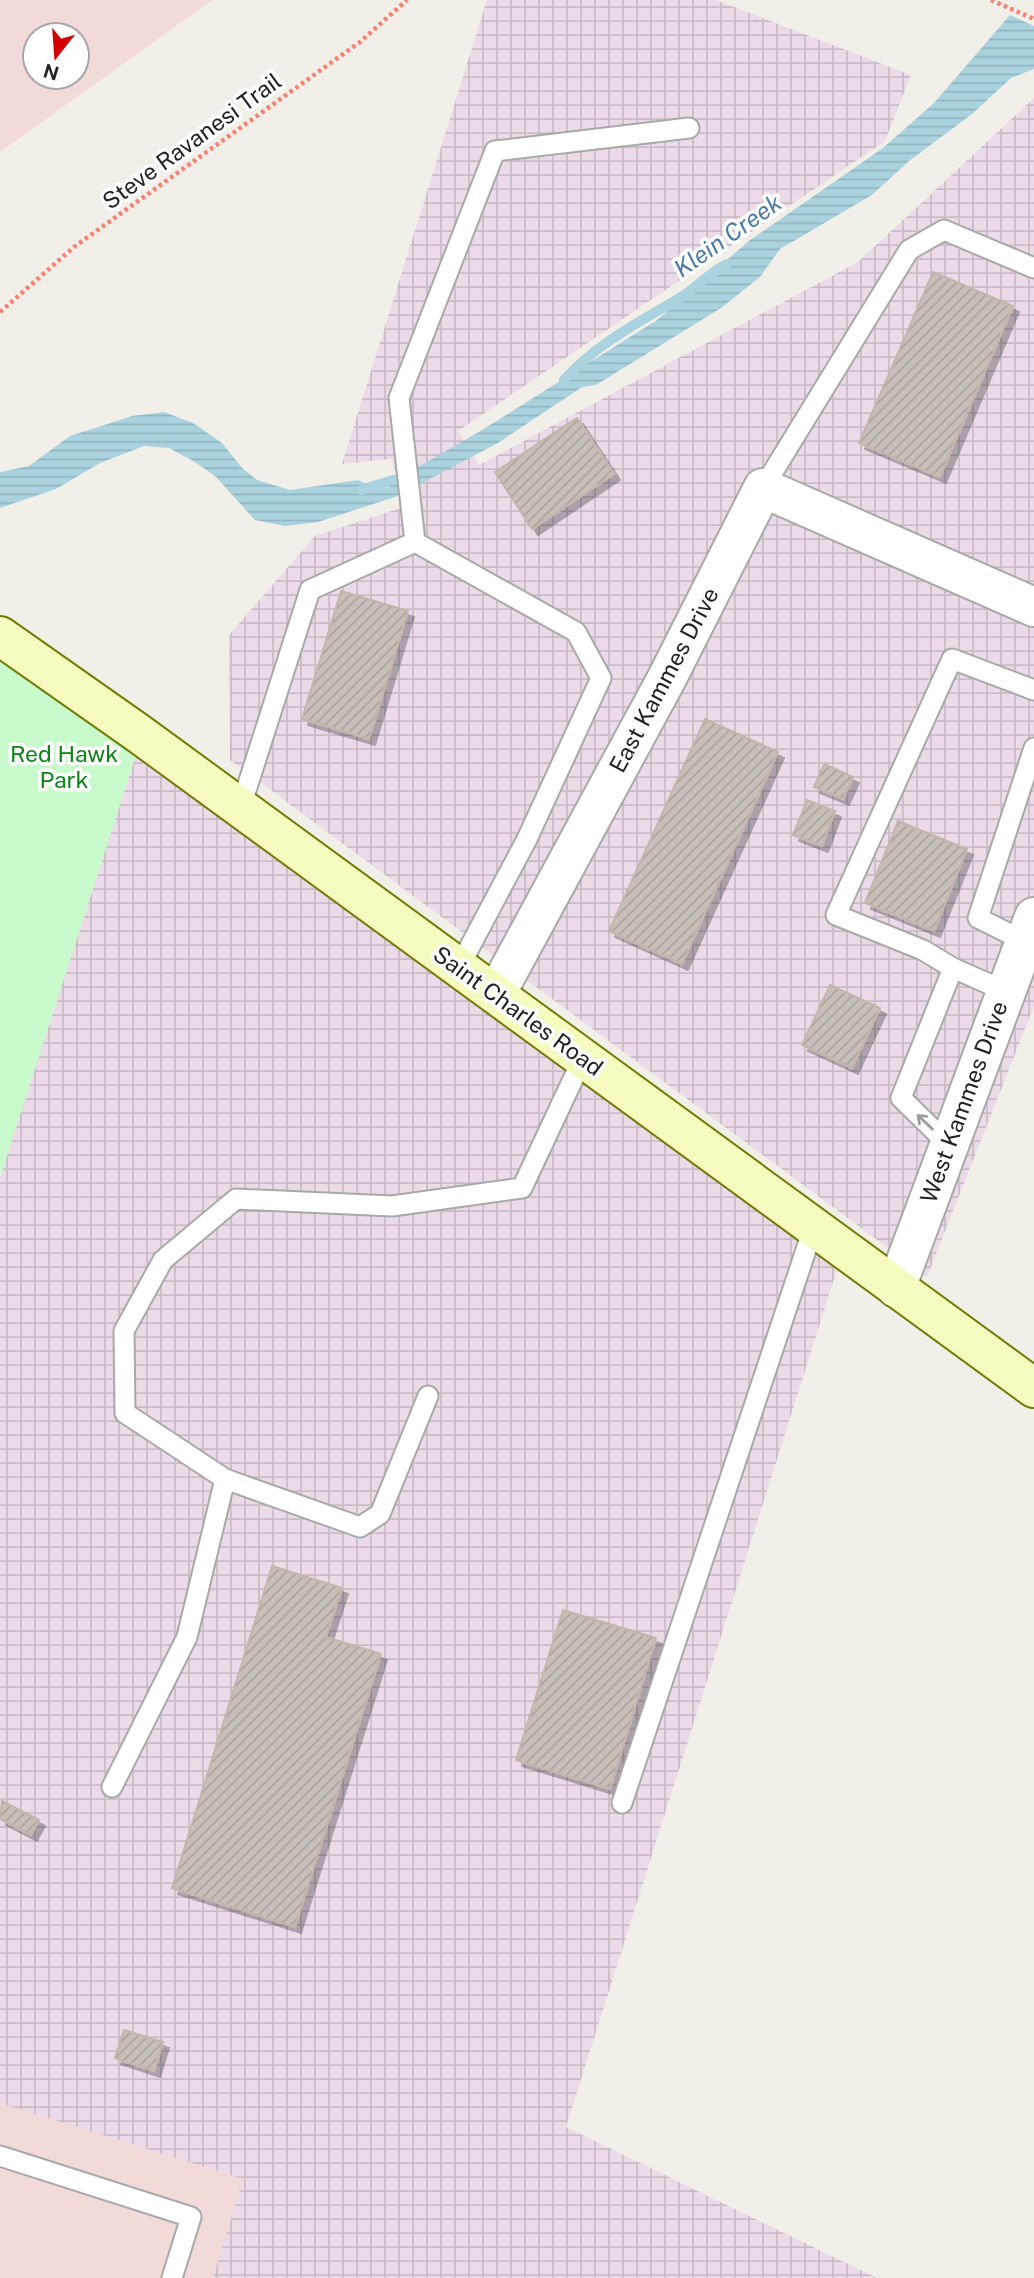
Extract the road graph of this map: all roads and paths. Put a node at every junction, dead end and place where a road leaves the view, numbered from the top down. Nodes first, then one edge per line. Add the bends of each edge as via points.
1 (407, 0) edge
2 (991, 0) edge
3 (1034, 19) edge
4 (689, 128) dead end
5 (1034, 268) edge
6 (0, 312) edge
7 (763, 488) junction
8 (415, 542) junction
9 (1027, 603) edge
10 (0, 636) edge
11 (1034, 690) edge
12 (1034, 748) edge
13 (240, 809) junction
14 (1029, 929) edge
15 (953, 968) junction
16 (458, 969) junction
17 (1005, 991) junction
18 (496, 994) junction
19 (583, 1058) junction
20 (950, 1146) junction
21 (814, 1226) junction
22 (896, 1288) junction
23 (1034, 1388) edge
24 (428, 1396) dead end
25 (225, 1479) junction
26 (112, 1787) dead end
27 (622, 1803) dead end
28 (0, 2155) edge
29 (172, 2278) edge

1 - 6 path, Steve Ravanesi Trail via 360,42 74,247
2 - 3 path
4 - 8 lane via 495,151 399,398
5 - 7 lane via 944,230 909,250
7 - 9 street
7 - 18 street, East Kammes Drive via 667,678
8 - 13 lane via 310,590
8 - 16 lane via 576,632 601,678 527,839
10 - 13 street, Saint Charles Road
11 - 15 lane via 952,659 836,915 923,950
12 - 14 lane via 978,918
13 - 16 street, Saint Charles Road
14 - 17 street, West Kammes Drive
15 - 17 lane
20 -> 15 lane via 901,1098
16 - 18 street, Saint Charles Road
17 - 20 street, West Kammes Drive
18 - 19 street, Saint Charles Road
19 - 21 street, Saint Charles Road
19 - 25 lane via 522,1188 392,1206 236,1199 163,1260 124,1331 125,1413
20 - 22 street, West Kammes Drive
21 - 22 street, Saint Charles Road
21 - 27 lane
22 - 23 street, Saint Charles Road
24 - 25 lane via 380,1514 360,1527
25 - 26 lane via 187,1637
28 - 29 lane via 191,2217

